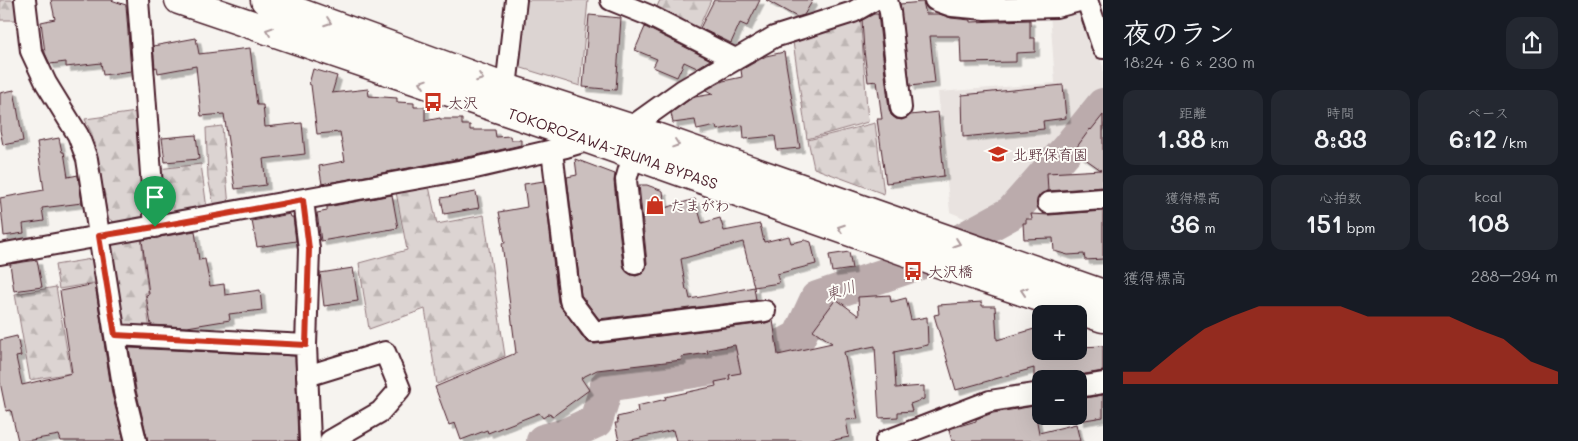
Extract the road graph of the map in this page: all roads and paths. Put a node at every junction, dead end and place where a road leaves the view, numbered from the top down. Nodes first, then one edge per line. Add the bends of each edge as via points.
1 (25, 0) edge
2 (138, 0) edge
3 (179, 0) edge
4 (265, 0) edge
5 (516, 0) edge
6 (611, 0) edge
7 (874, 0) edge
8 (887, 0) edge
9 (935, 0) edge
10 (1085, 0) edge
11 (651, 8) edge
12 (1103, 48) edge
13 (735, 59) junction
14 (506, 88) junction
15 (900, 108) dead end
16 (630, 128) junction
17 (591, 140) junction
18 (552, 151) junction
19 (633, 154) junction
20 (1103, 199) edge
21 (303, 200) junction
22 (1048, 203) dead end
23 (155, 227) junction
24 (99, 236) junction
25 (0, 254) edge
26 (635, 264) dead end
27 (1103, 294) edge
28 (765, 311) dead end
29 (1103, 318) edge
30 (115, 335) junction
31 (306, 345) junction
32 (307, 376) junction
33 (1103, 383) edge
34 (1087, 386) edge
35 (1032, 394) edge
36 (136, 441) edge
37 (310, 441) edge
38 (330, 441) edge
39 (886, 441) edge

1 - 24 street via 32,51 46,82 78,135 87,159
2 - 23 street
17 -> 3 highway, TOKOROZAWA-IRUMA BYPASS
4 -> 14 highway, TOKOROZAWA-IRUMA BYPASS
5 - 14 street
6 - 11 street
7 - 13 street via 853,12 774,37
8 - 15 street
9 - 10 street via 952,6 985,9 1056,7
10 - 12 street
11 - 13 street
13 - 16 street via 683,90
14 - 16 highway, TOKOROZAWA-IRUMA BYPASS
16 - 17 street
16 -> 27 highway, TOKOROZAWA-IRUMA BYPASS
17 - 18 street
17 - 19 highway, TOKOROZAWA-IRUMA BYPASS
18 - 21 street
18 - 28 street via 570,300 594,332
19 - 26 street via 626,180
29 -> 19 highway, TOKOROZAWA-IRUMA BYPASS
20 - 22 street
21 - 23 street
21 - 31 street via 309,249
23 - 24 street
24 - 25 street
24 - 30 street
30 - 31 street
30 - 36 street
31 - 32 street
32 - 37 street
32 - 38 street via 385,352 400,389 380,412
33 - 34 street
35 - 39 street via 990,401

